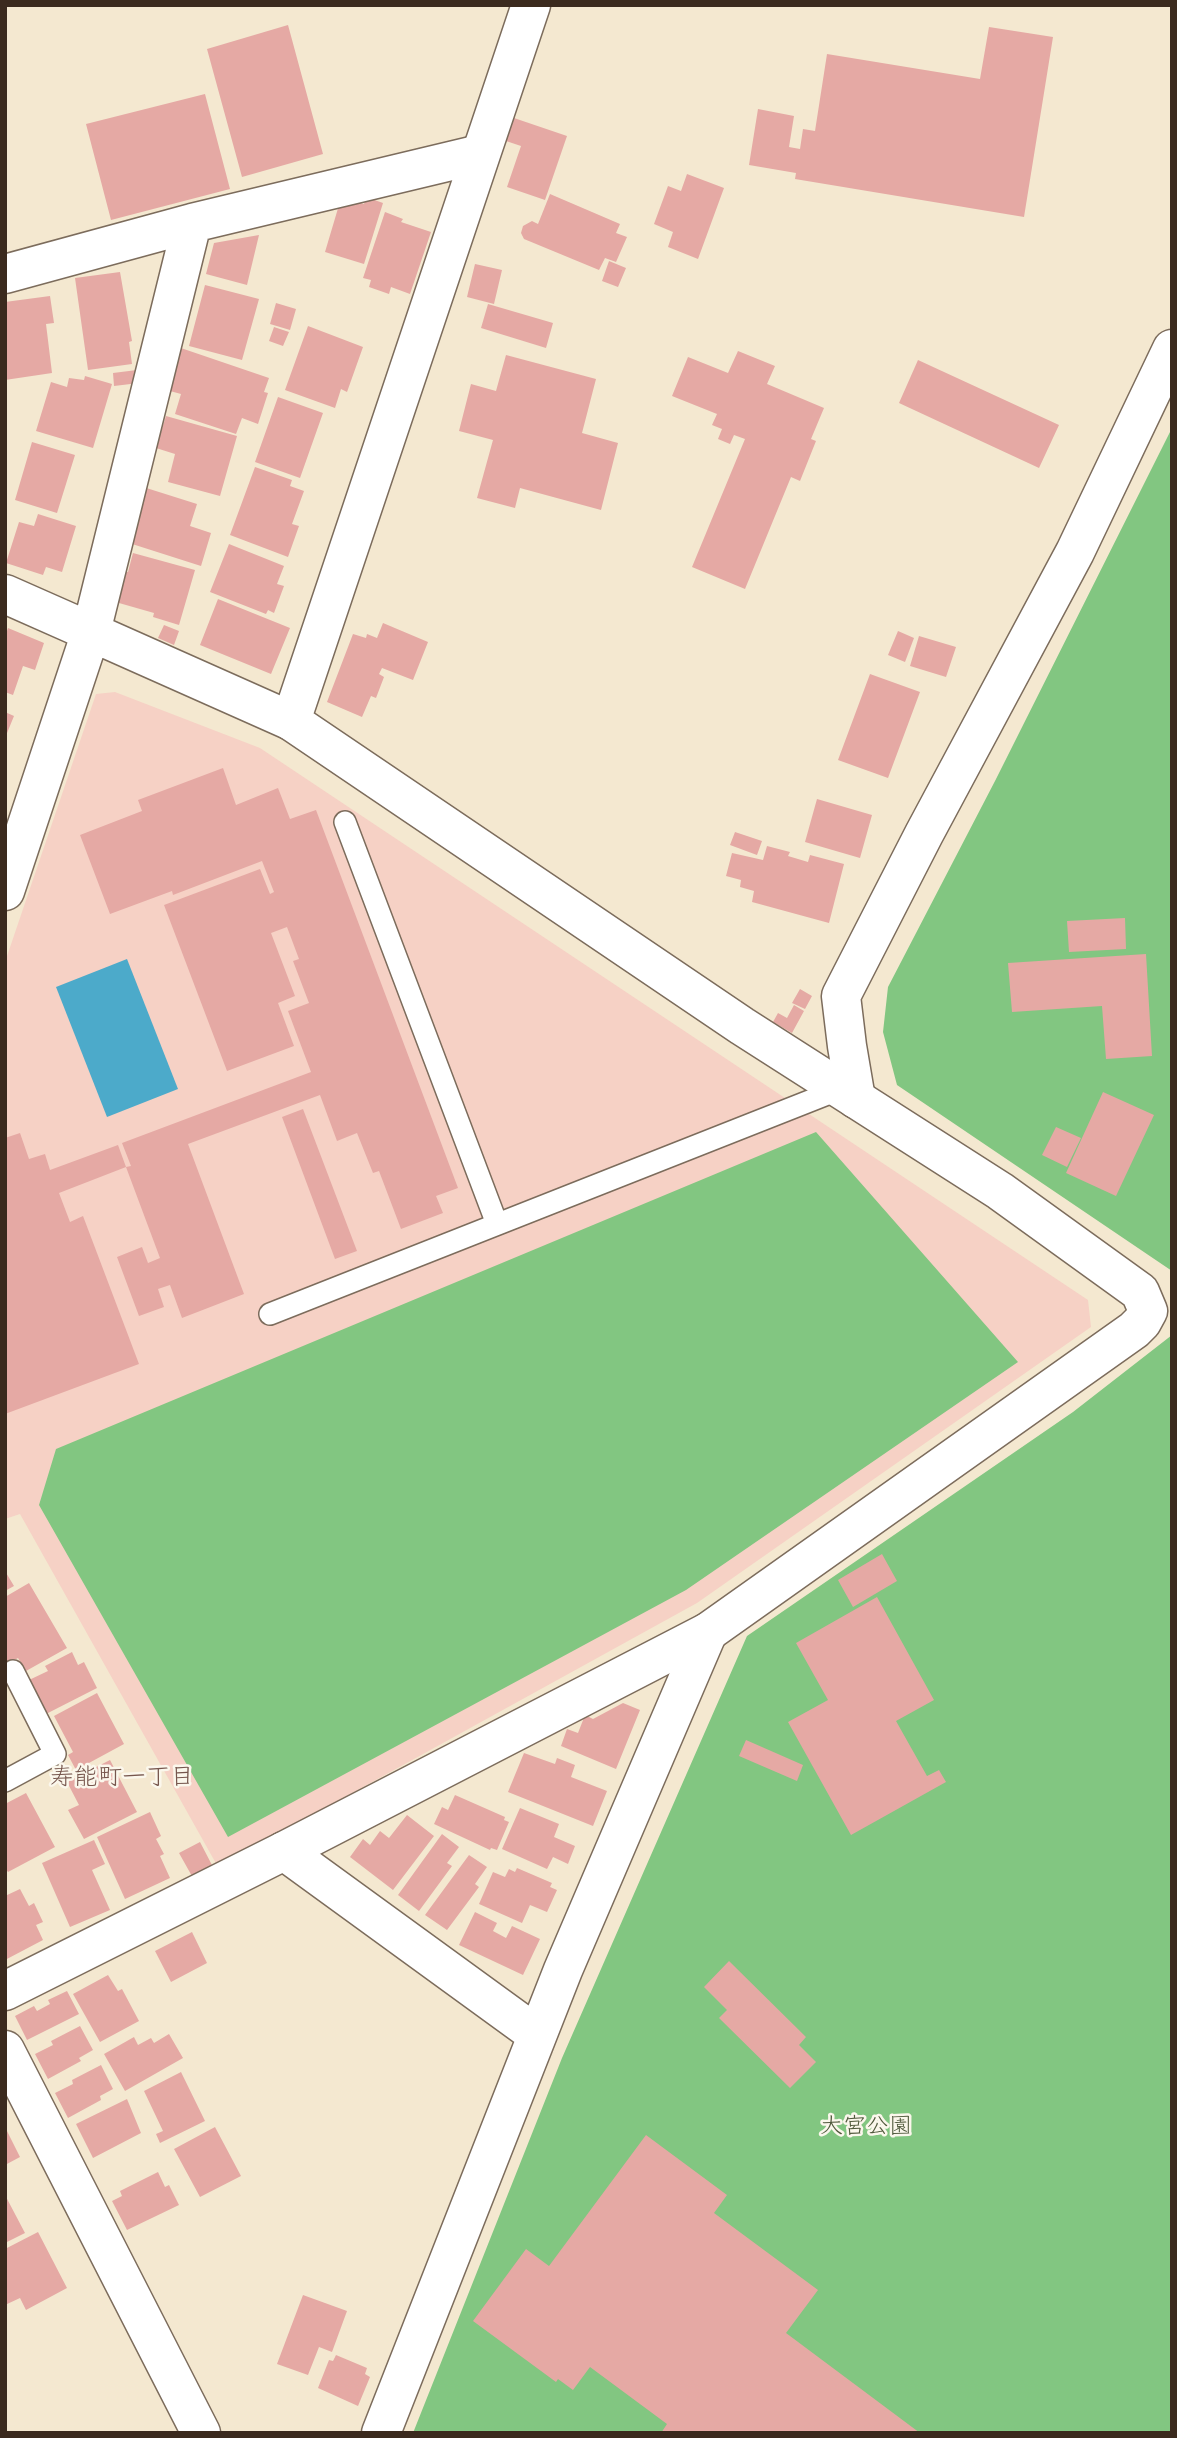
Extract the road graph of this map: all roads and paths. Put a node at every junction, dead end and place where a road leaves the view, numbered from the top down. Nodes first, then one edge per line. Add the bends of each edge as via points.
1 (531, 5) edge
2 (480, 154) junction
3 (192, 223) junction
4 (5, 274) edge
5 (1172, 349) edge
6 (5, 594) edge
7 (91, 632) junction
8 (291, 721) junction
9 (345, 821) dead end
10 (5, 891) edge
11 (848, 1094) junction
12 (497, 1224) junction
13 (270, 1314) dead end
14 (708, 1632) junction
15 (13, 1671) dead end
16 (5, 1781) edge
17 (284, 1851) junction
18 (5, 1991) edge
19 (537, 2035) junction
20 (5, 2050) edge
21 (201, 2433) edge
22 (381, 2433) edge

1 - 2 street
2 - 3 street
2 - 8 street
3 - 4 street
3 - 7 street
5 - 11 street via 1075,552 841,996
6 - 7 street
7 - 8 street
7 - 10 street
8 - 11 street
9 - 12 lane
11 - 12 lane
11 - 14 street via 1000,1191 1140,1292 1148,1311 1134,1330
12 - 13 lane
14 - 17 street
14 - 19 street
15 - 16 lane via 55,1754
17 - 18 street
17 - 19 street
19 - 22 street
20 - 21 street

